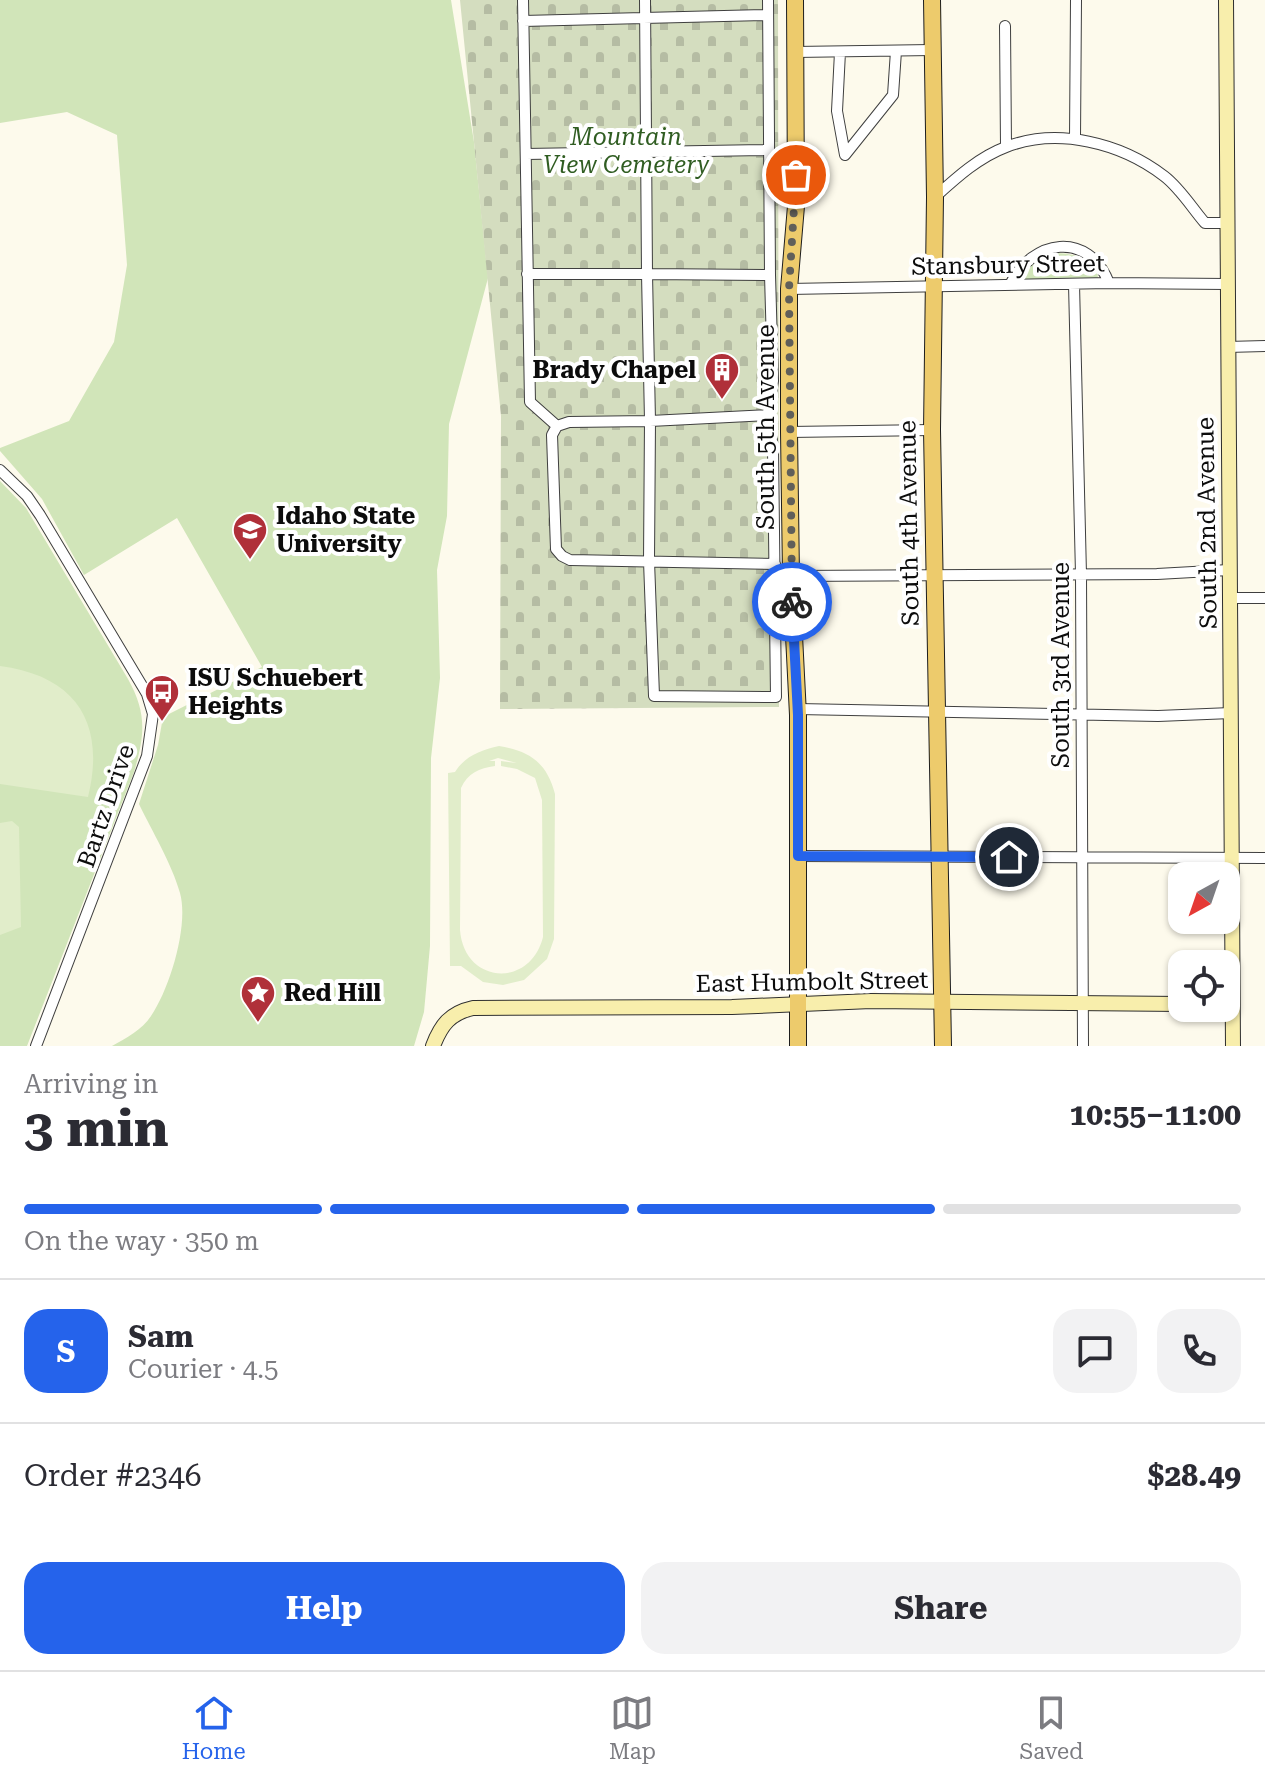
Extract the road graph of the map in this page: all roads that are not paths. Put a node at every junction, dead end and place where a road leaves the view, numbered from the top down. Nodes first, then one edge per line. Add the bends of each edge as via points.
1 (523, 0) edge
2 (645, 0) edge
3 (768, 0) edge
4 (795, 0) edge
5 (932, 0) edge
6 (1076, 0) edge
7 (1226, 0) edge
8 (768, 15) junction
9 (645, 18) junction
10 (523, 21) junction
11 (1005, 26) dead end
12 (932, 50) junction
13 (896, 51) junction
14 (795, 52) junction
15 (840, 52) junction
16 (1075, 138) junction
17 (1006, 147) junction
18 (769, 150) junction
19 (645, 152) junction
20 (526, 154) junction
21 (935, 197) junction
22 (1227, 223) junction
23 (527, 274) junction
24 (647, 274) junction
25 (770, 275) junction
26 (1109, 283) junction
27 (1074, 284) junction
28 (1227, 284) junction
29 (934, 285) junction
30 (1010, 285) junction
31 (789, 289) junction
32 (1265, 346) edge
33 (1227, 347) junction
34 (768, 415) junction
35 (650, 421) junction
36 (557, 426) junction
37 (932, 430) junction
38 (789, 432) junction
39 (0, 470) edge
40 (649, 561) junction
41 (775, 564) junction
42 (1229, 570) junction
43 (934, 574) junction
44 (1081, 574) junction
45 (791, 576) junction
46 (1231, 598) junction
47 (1265, 598) edge
48 (798, 709) junction
49 (936, 712) junction
50 (1231, 713) junction
51 (1082, 714) junction
52 (798, 856) junction
53 (940, 857) junction
54 (1082, 857) junction
55 (1233, 858) junction
56 (1265, 858) edge
57 (1230, 950) edge
58 (942, 1001) junction
59 (1081, 1003) junction
60 (1168, 1004) edge
61 (798, 1006) junction
62 (1231, 1022) edge
63 (36, 1046) edge
64 (433, 1046) edge
65 (798, 1046) edge
66 (943, 1046) edge
67 (1083, 1046) edge
68 (1233, 1046) edge

1 - 10 street
2 - 9 street
3 - 8 street
4 - 14 main road, South 5th Avenue
5 - 12 main road, South 4th Avenue
6 - 16 street
7 - 22 street, South 2nd Avenue
8 - 9 street
8 - 18 street
9 - 10 street
9 - 19 street
10 - 20 street
11 - 17 street
12 - 13 street
12 - 21 main road, South 4th Avenue
13 - 15 street
13 - 15 street via 893,95 845,155 837,111
14 - 15 street
14 - 31 main road, South 5th Avenue via 796,206
16 - 17 street
16 - 22 street via 1125,152 1166,177 1205,223
17 - 21 street via 976,163
18 - 19 street
18 - 25 street
19 - 20 street
19 - 24 street
20 - 23 street
21 - 29 main road, South 4th Avenue
22 - 28 street, South 2nd Avenue
23 - 24 street
23 - 36 street via 530,402
24 - 25 street
24 - 35 street
25 - 34 street via 773,381
26 - 27 street, Stansbury Street
26 - 28 street, Stansbury Street
26 - 30 street via 1094,258 1065,246 1024,261
27 - 30 street, Stansbury Street
27 - 44 street, South 3rd Avenue
28 - 33 street, South 2nd Avenue
29 - 30 street, Stansbury Street
29 - 31 street, Stansbury Street
29 - 37 main road, South 4th Avenue
31 - 38 main road, South 5th Avenue
32 - 33 street
33 - 42 street, South 2nd Avenue
34 - 35 street
34 - 41 street
35 - 36 street
35 - 40 street
36 - 40 street via 552,435 556,549 570,560
37 - 38 street
37 - 43 main road, South 4th Avenue
38 - 45 main road, South 5th Avenue
39 - 63 street, Bartz Drive via 40,515 147,694 153,714 147,756 131,804
40 - 41 street
40 - 41 street via 654,696 776,697
42 - 44 street
42 - 46 street, South 2nd Avenue
43 - 44 street
43 - 45 street
43 - 49 main road, South 4th Avenue
44 - 51 street, South 3rd Avenue
45 - 48 main road, South 5th Avenue
46 - 47 street
46 - 50 street, South 2nd Avenue
48 - 49 street
48 - 52 main road, South 5th Avenue
49 - 51 street
49 - 53 main road, South 4th Avenue
50 - 51 street
50 - 55 street, South 2nd Avenue
51 - 54 street, South 3rd Avenue
52 - 53 street
52 - 61 main road, South 5th Avenue
53 - 54 street
53 - 58 main road, South 4th Avenue
54 - 55 street
54 - 59 street, South 3rd Avenue
55 - 56 street
55 - 57 street, South 2nd Avenue
58 - 59 street, East Humbolt Street
58 - 61 street, East Humbolt Street
58 - 66 main road, South 4th Avenue
59 - 60 street, East Humbolt Street
59 - 67 street, South 3rd Avenue
61 - 64 street, East Humbolt Street via 473,1008 446,1021
61 - 65 main road, South 5th Avenue
62 - 68 street, South 2nd Avenue

